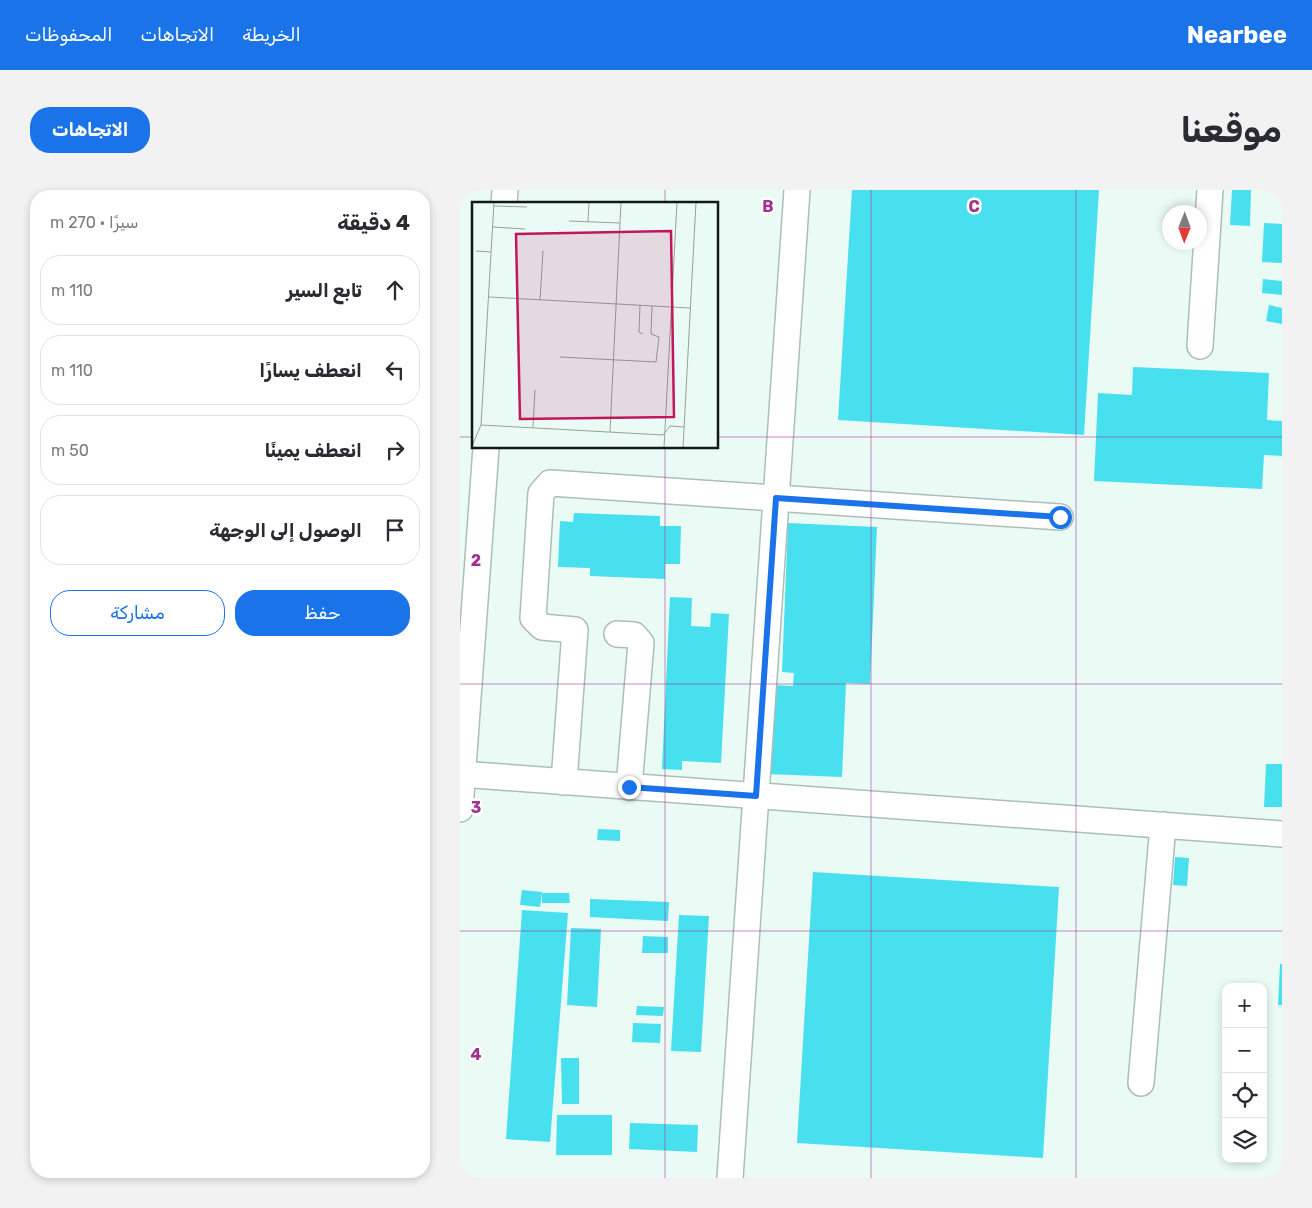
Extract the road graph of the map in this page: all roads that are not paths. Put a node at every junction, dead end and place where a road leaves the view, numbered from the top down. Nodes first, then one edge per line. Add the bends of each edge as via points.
1 (797, 190) edge
2 (1210, 190) edge
3 (1200, 346) dead end
4 (486, 449) edge
5 (776, 498) junction
6 (1060, 517) dead end
7 (617, 634) dead end
8 (461, 774) edge
9 (564, 782) junction
10 (629, 787) junction
11 (756, 796) junction
12 (460, 809) edge
13 (1163, 825) junction
14 (1282, 834) edge
15 (1142, 1083) dead end
16 (730, 1178) edge

1 - 5 lane
2 - 3 lane
4 - 8 lane
5 - 6 lane
5 - 9 lane via 550,483 541,493 533,618 542,627 575,630
5 - 11 lane
7 - 10 lane via 634,635 641,643
8 - 9 lane
8 - 12 lane
9 - 10 lane
10 - 11 lane
11 - 13 lane
11 - 16 lane
13 - 14 lane
13 - 15 lane

